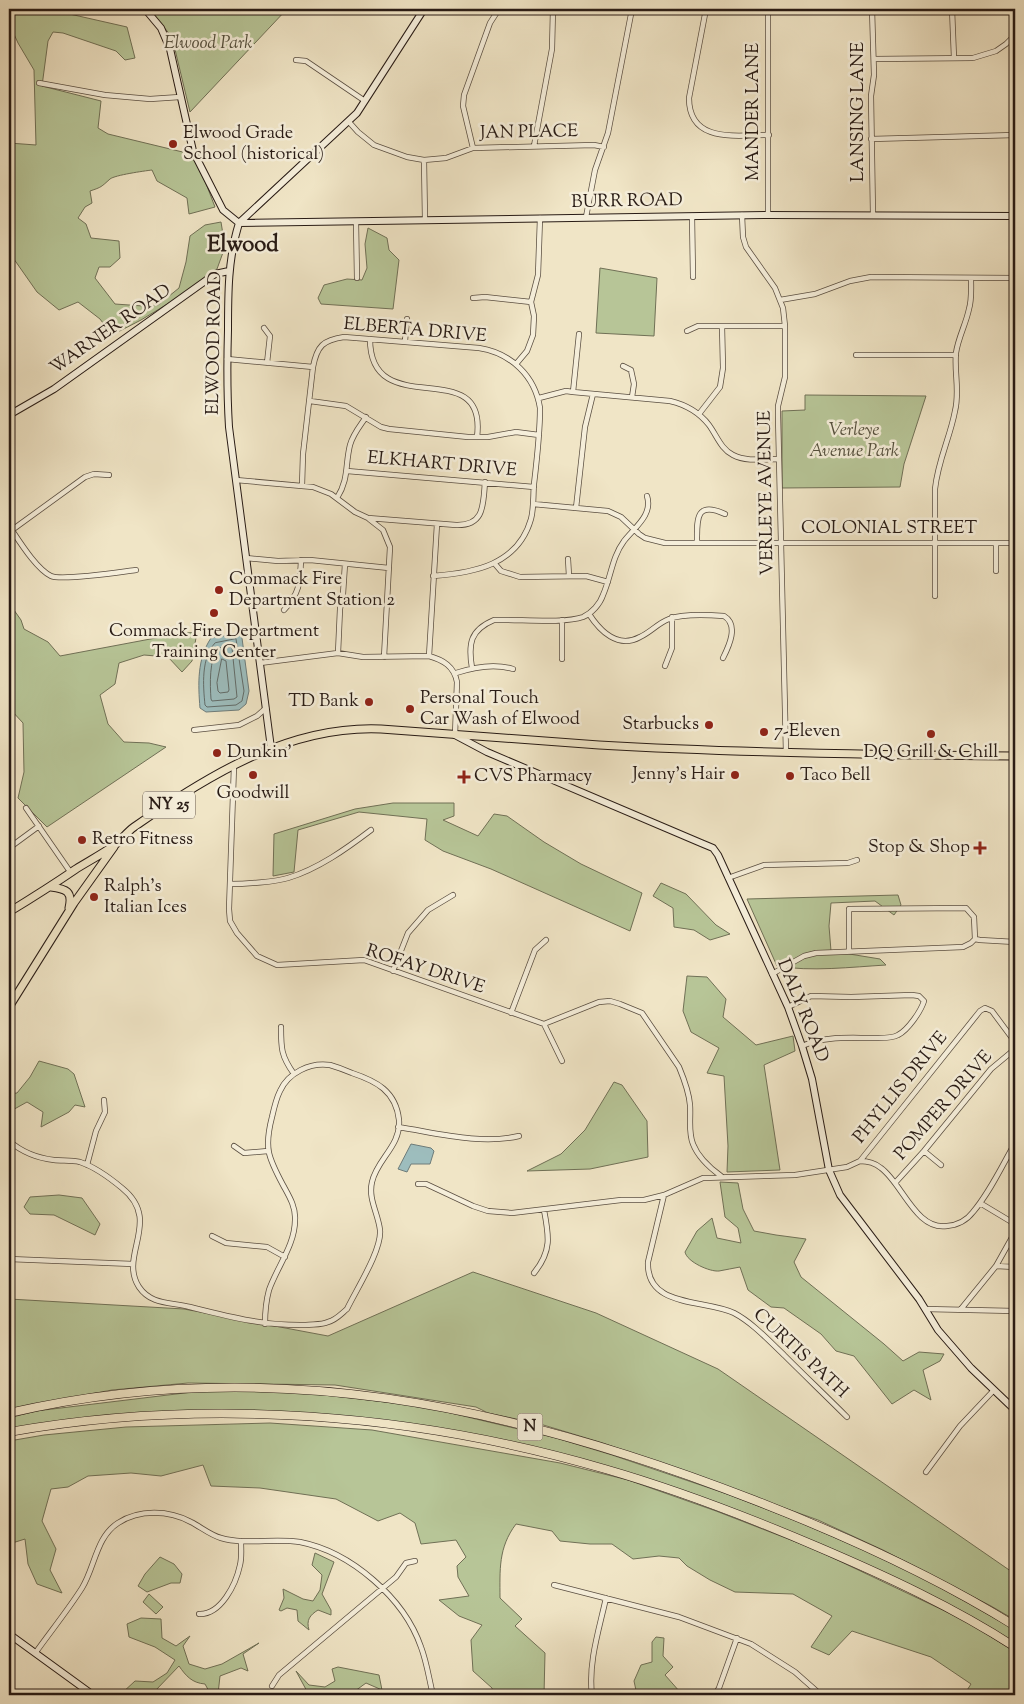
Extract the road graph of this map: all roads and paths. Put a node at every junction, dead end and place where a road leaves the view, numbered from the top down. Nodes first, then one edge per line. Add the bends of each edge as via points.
1 (145, 9) edge
2 (363, 9) edge
3 (376, 9) edge
4 (424, 9) edge
5 (500, 9) edge
6 (553, 9) edge
7 (632, 9) edge
8 (706, 9) edge
9 (768, 9) edge
10 (872, 9) edge
11 (952, 9) edge
12 (1015, 35) edge
13 (954, 58) junction
14 (874, 59) junction
15 (296, 60) dead end
16 (39, 84) dead end
17 (180, 97) junction
18 (365, 102) junction
19 (349, 122) junction
20 (769, 135) junction
21 (1015, 135) edge
22 (872, 139) junction
23 (534, 146) junction
24 (604, 147) junction
25 (473, 148) junction
26 (424, 160) junction
27 (768, 214) junction
28 (742, 215) junction
29 (873, 215) junction
30 (692, 216) junction
31 (1015, 216) edge
32 (586, 217) junction
33 (540, 218) junction
34 (425, 220) junction
35 (356, 222) junction
36 (239, 223) junction
37 (229, 271) junction
38 (693, 277) dead end
39 (357, 278) dead end
40 (971, 278) junction
41 (1015, 278) edge
42 (473, 298) dead end
43 (780, 300) junction
44 (531, 302) junction
45 (407, 319) dead end
46 (722, 326) junction
47 (785, 326) junction
48 (264, 328) dead end
49 (687, 331) dead end
50 (579, 334) dead end
51 (370, 339) junction
52 (405, 341) junction
53 (856, 355) dead end
54 (956, 355) junction
55 (227, 359) junction
56 (268, 363) junction
57 (516, 364) junction
58 (623, 366) dead end
59 (313, 367) junction
60 (573, 392) junction
61 (593, 394) junction
62 (632, 397) junction
63 (539, 398) junction
64 (310, 401) junction
65 (699, 414) junction
66 (9, 415) edge
67 (366, 417) junction
68 (539, 435) junction
69 (478, 437) junction
70 (779, 459) junction
71 (347, 471) junction
72 (109, 475) dead end
73 (236, 480) junction
74 (485, 482) junction
75 (302, 486) junction
76 (534, 487) junction
77 (647, 496) dead end
78 (337, 498) junction
79 (533, 504) junction
80 (576, 508) junction
81 (726, 514) dead end
82 (368, 518) junction
83 (437, 524) junction
84 (10, 528) edge
85 (635, 530) junction
86 (782, 542) junction
87 (697, 543) junction
88 (935, 543) junction
89 (996, 543) junction
90 (1015, 543) edge
91 (246, 558) junction
92 (568, 559) dead end
93 (301, 560) junction
94 (345, 564) junction
95 (495, 564) junction
96 (389, 568) junction
97 (136, 570) dead end
98 (996, 570) dead end
99 (433, 576) junction
100 (569, 576) junction
101 (608, 582) junction
102 (935, 596) dead end
103 (284, 610) dead end
104 (589, 614) junction
105 (672, 618) junction
106 (562, 620) junction
107 (338, 653) junction
108 (384, 656) junction
109 (429, 656) junction
110 (722, 658) dead end
111 (562, 659) dead end
112 (260, 663) junction
113 (665, 666) dead end
114 (472, 668) junction
115 (513, 669) dead end
116 (456, 674) junction
117 (266, 708) junction
118 (194, 730) dead end
119 (455, 735) junction
120 (272, 748) junction
121 (786, 753) junction
122 (1015, 756) edge
123 (234, 766) junction
124 (26, 808) dead end
125 (40, 826) junction
126 (371, 830) dead end
127 (116, 844) junction
128 (9, 848) edge
129 (857, 860) dead end
130 (71, 873) junction
131 (728, 878) junction
132 (230, 884) junction
133 (51, 887) junction
134 (453, 896) dead end
135 (69, 911) junction
136 (9, 912) edge
137 (975, 939) junction
138 (546, 940) dead end
139 (1015, 942) edge
140 (850, 952) junction
141 (393, 971) junction
142 (772, 974) junction
143 (9, 1007) edge
144 (788, 1007) junction
145 (511, 1013) junction
146 (544, 1024) junction
147 (281, 1027) dead end
148 (1015, 1042) edge
149 (802, 1046) junction
150 (1015, 1048) edge
151 (562, 1061) dead end
152 (294, 1074) junction
153 (104, 1100) dead end
154 (398, 1127) junction
155 (519, 1136) dead end
156 (9, 1142) edge
157 (1015, 1144) edge
158 (234, 1146) dead end
159 (268, 1151) junction
160 (924, 1151) junction
161 (860, 1161) junction
162 (941, 1164) dead end
163 (87, 1165) junction
164 (829, 1170) junction
165 (721, 1176) junction
166 (895, 1183) junction
167 (418, 1184) dead end
168 (664, 1195) junction
169 (980, 1203) junction
170 (544, 1210) junction
171 (1015, 1224) edge
172 (1015, 1232) edge
173 (212, 1236) dead end
174 (285, 1256) junction
175 (9, 1259) edge
176 (133, 1264) junction
177 (996, 1266) junction
178 (1015, 1266) edge
179 (534, 1273) dead end
180 (925, 1309) junction
181 (961, 1309) junction
182 (1015, 1311) edge
183 (265, 1324) junction
184 (994, 1390) junction
185 (1015, 1410) edge
186 (9, 1414) edge
187 (847, 1417) dead end
188 (9, 1432) edge
189 (926, 1472) dead end
190 (241, 1541) junction
191 (415, 1561) dead end
192 (554, 1586) dead end
193 (383, 1589) junction
194 (606, 1598) junction
195 (199, 1614) dead end
196 (1015, 1626) edge
197 (9, 1634) edge
198 (736, 1638) junction
199 (1015, 1648) edge
200 (36, 1652) junction
201 (272, 1686) dead end
202 (93, 1695) edge
203 (433, 1695) edge
204 (592, 1695) edge
205 (715, 1695) edge
206 (821, 1695) edge

1 - 17 street via 162,28
2 - 3 street via 370,12
4 - 18 street
5 - 25 street via 490,23 464,96 463,106
6 - 23 street via 552,49
7 - 24 street
8 - 20 street via 688,98 695,121 718,135
9 - 20 street, MANDER LANE
10 - 14 street, LANSING LANE
11 - 13 street
12 - 13 street via 1001,48 985,55
13 - 14 street
14 - 22 street, LANSING LANE
15 - 18 street via 306,61
16 - 17 street via 105,96
17 - 36 street via 193,152 223,210
18 - 19 street
19 - 26 street, JAN PLACE via 374,144
19 - 36 street
20 - 27 street, MANDER LANE
21 - 22 street
22 - 29 street, LANSING LANE
23 - 24 street, JAN PLACE
23 - 25 street, JAN PLACE
24 - 32 street via 595,170
25 - 26 street, JAN PLACE via 446,158
26 - 34 street
27 - 28 street, BURR ROAD
27 - 29 street, BURR ROAD
28 - 30 street, BURR ROAD
28 - 43 street, VERLEYE AVENUE via 746,247
29 - 31 street, BURR ROAD
30 - 32 street, BURR ROAD
30 - 38 street
32 - 33 street, BURR ROAD
33 - 34 street, BURR ROAD
33 - 44 street via 538,275
34 - 35 street, BURR ROAD
35 - 36 street, BURR ROAD
35 - 39 street
36 - 37 street, ELWOOD ROAD
37 - 55 street, ELWOOD ROAD
37 - 66 street, WARNER ROAD via 215,274 54,389
40 - 41 street
40 - 43 street via 871,277 815,294
40 - 54 street via 970,307
42 - 44 street via 485,296
43 - 47 street, VERLEYE AVENUE
44 - 57 street via 533,336
45 - 52 street
46 - 47 street
46 - 49 street via 698,326
46 - 65 street via 720,387
47 - 70 street, VERLEYE AVENUE via 785,377 778,406
48 - 56 street via 270,336
50 - 60 street
51 - 52 street, ELBERTA DRIVE
51 - 59 street, ELBERTA DRIVE via 332,339 322,344
51 - 69 street via 375,365 393,382 451,390 464,396 475,410
52 - 57 street, ELBERTA DRIVE via 486,349
53 - 54 street
54 - 88 street via 957,400 937,475
55 - 56 street
55 - 73 street, ELWOOD ROAD via 228,418
56 - 59 street
57 - 63 street, ELBERTA DRIVE
58 - 62 street via 631,370 633,376
59 - 64 street, ELBERTA DRIVE
60 - 61 street
60 - 63 street
61 - 62 street
61 - 80 street via 585,427
62 - 65 street via 676,402
63 - 68 street, ELBERTA DRIVE
64 - 67 street via 346,406
64 - 75 street, ELBERTA DRIVE
65 - 70 street via 731,454 747,459
67 - 69 street via 389,429
67 - 71 street via 350,446
68 - 69 street via 516,432
68 - 76 street, ELBERTA DRIVE
70 - 86 street, VERLEYE AVENUE
71 - 74 street, ELKHART DRIVE
71 - 78 street
72 - 84 street via 84,477
73 - 75 street
73 - 91 street, ELWOOD ROAD
74 - 76 street, ELKHART DRIVE
74 - 83 street via 482,511 478,518 464,526
75 - 78 street via 323,490
76 - 79 street, ELBERTA DRIVE
77 - 85 street via 649,510
78 - 82 street
79 - 80 street, COLONIAL STREET
79 - 95 street, ELBERTA DRIVE via 522,539
80 - 85 street, COLONIAL STREET via 616,514
81 - 87 street via 716,509 701,512 697,518
82 - 83 street
82 - 96 street via 383,530 388,539
83 - 99 street
84 - 97 street via 39,567 51,576 65,578
85 - 87 street, COLONIAL STREET via 659,542
85 - 101 street via 618,550
86 - 87 street, COLONIAL STREET
86 - 88 street, COLONIAL STREET
86 - 121 street, VERLEYE AVENUE
88 - 89 street, COLONIAL STREET
88 - 102 street
89 - 90 street, COLONIAL STREET
89 - 98 street
91 - 93 street
91 - 112 street, ELWOOD ROAD
92 - 100 street
93 - 94 street
93 - 103 street via 297,593
94 - 96 street
94 - 107 street
95 - 99 street via 465,573
95 - 100 street via 501,571 520,577
96 - 108 street
99 - 109 street
100 - 101 street via 594,577
101 - 104 street via 602,598
104 - 105 street via 607,636 623,641 640,637
104 - 106 street
105 - 110 street via 724,616 728,619 732,624 732,637
105 - 113 street via 672,648
106 - 111 street
106 - 114 street via 487,623 471,642
107 - 108 street
107 - 112 street
108 - 109 street
109 - 116 street via 446,663
112 - 117 street, ELWOOD ROAD
114 - 115 street via 502,666
114 - 116 street
116 - 119 street
117 - 118 street via 238,726
117 - 120 street, ELWOOD ROAD
119 - 120 main road, NY 25 via 356,729 307,737
119 - 121 main road, NY 25
119 - 131 street, DALY ROAD via 487,752 712,848
120 - 123 main road, NY 25
121 - 122 main road, NY 25
123 - 127 main road, NY 25 via 190,790 133,828
123 - 132 street, ROFAY DRIVE
124 - 125 street
125 - 128 street
125 - 130 street
126 - 132 street via 336,855 294,876
127 - 130 main road, NY 25
127 - 135 main road
129 - 131 street via 848,864 764,866
130 - 133 main road, NY 25
131 - 142 street, DALY ROAD
132 - 141 street, ROFAY DRIVE via 230,921 257,956 277,965 364,960
133 - 135 main road via 68,892
133 - 136 main road, NY 25
134 - 141 street via 428,910 408,933
135 - 143 main road
137 - 139 street
137 - 140 street via 963,947
137 - 140 street via 974,918 966,908 850,909
138 - 145 street via 535,950
140 - 142 street via 804,956
141 - 145 street, ROFAY DRIVE
142 - 144 street, DALY ROAD
144 - 149 street, DALY ROAD
144 - 149 street via 820,995 912,995 924,1001 922,1009 899,1035 823,1039
145 - 146 street, ROFAY DRIVE
146 - 151 street
146 - 165 street via 599,1002 620,1004 642,1013 683,1076 690,1103 690,1135 695,1149 707,1166
147 - 152 street via 284,1058
148 - 161 street, PHYLLIS DRIVE via 992,1011 985,1008 980,1011
149 - 164 street, DALY ROAD via 812,1079
150 - 160 street, POMPER DRIVE via 991,1069
152 - 154 street via 320,1065 337,1067 372,1080 390,1095
152 - 159 street via 277,1099 268,1134
153 - 163 street via 105,1112
154 - 155 street via 477,1138
154 - 183 street via 394,1144 371,1184 380,1228 378,1246 347,1309 328,1322
156 - 163 street via 31,1156
157 - 169 street
158 - 159 street via 244,1152
159 - 174 street via 295,1211 296,1222
160 - 162 street
160 - 166 street, POMPER DRIVE
161 - 164 street, PHYLLIS DRIVE
161 - 166 street via 881,1168
163 - 176 street via 122,1188 138,1209 141,1224
164 - 165 street, PHYLLIS DRIVE via 795,1175
164 - 180 street, DALY ROAD via 840,1195
165 - 168 street, PHYLLIS DRIVE via 703,1178
166 - 169 street via 925,1220 942,1227 963,1222
167 - 170 street, PHYLLIS DRIVE via 426,1184 488,1211
168 - 170 street, PHYLLIS DRIVE
168 - 187 street, CURTIS PATH via 647,1271 654,1286 671,1297 722,1309 744,1319
169 - 171 street
170 - 179 street via 547,1250
172 - 177 street
173 - 174 street via 226,1243 266,1248
174 - 183 street via 268,1295
175 - 176 street
176 - 183 street via 137,1285 155,1301
177 - 178 street
177 - 181 street
180 - 181 street
180 - 184 street, DALY ROAD via 954,1349
181 - 182 street
184 - 185 street, DALY ROAD
184 - 189 street via 960,1426
186 - 196 highway, N via 131,1393 243,1387 357,1394 461,1410 591,1444 746,1497 908,1567
188 - 199 highway, N via 113,1419 255,1415 396,1426 522,1448 631,1476 752,1519 914,1591
190 - 193 street via 286,1540 312,1545 353,1565
190 - 195 street via 240,1566 226,1598 212,1611
190 - 200 street via 218,1537 182,1518 161,1513 138,1514 119,1522 97,1550 82,1589
191 - 193 street via 406,1563
192 - 194 street
193 - 201 street via 279,1675
193 - 203 street via 402,1611 416,1635
194 - 198 street via 679,1617
194 - 204 street via 591,1668
197 - 200 street
198 - 205 street
198 - 206 street via 795,1672
200 - 202 street

